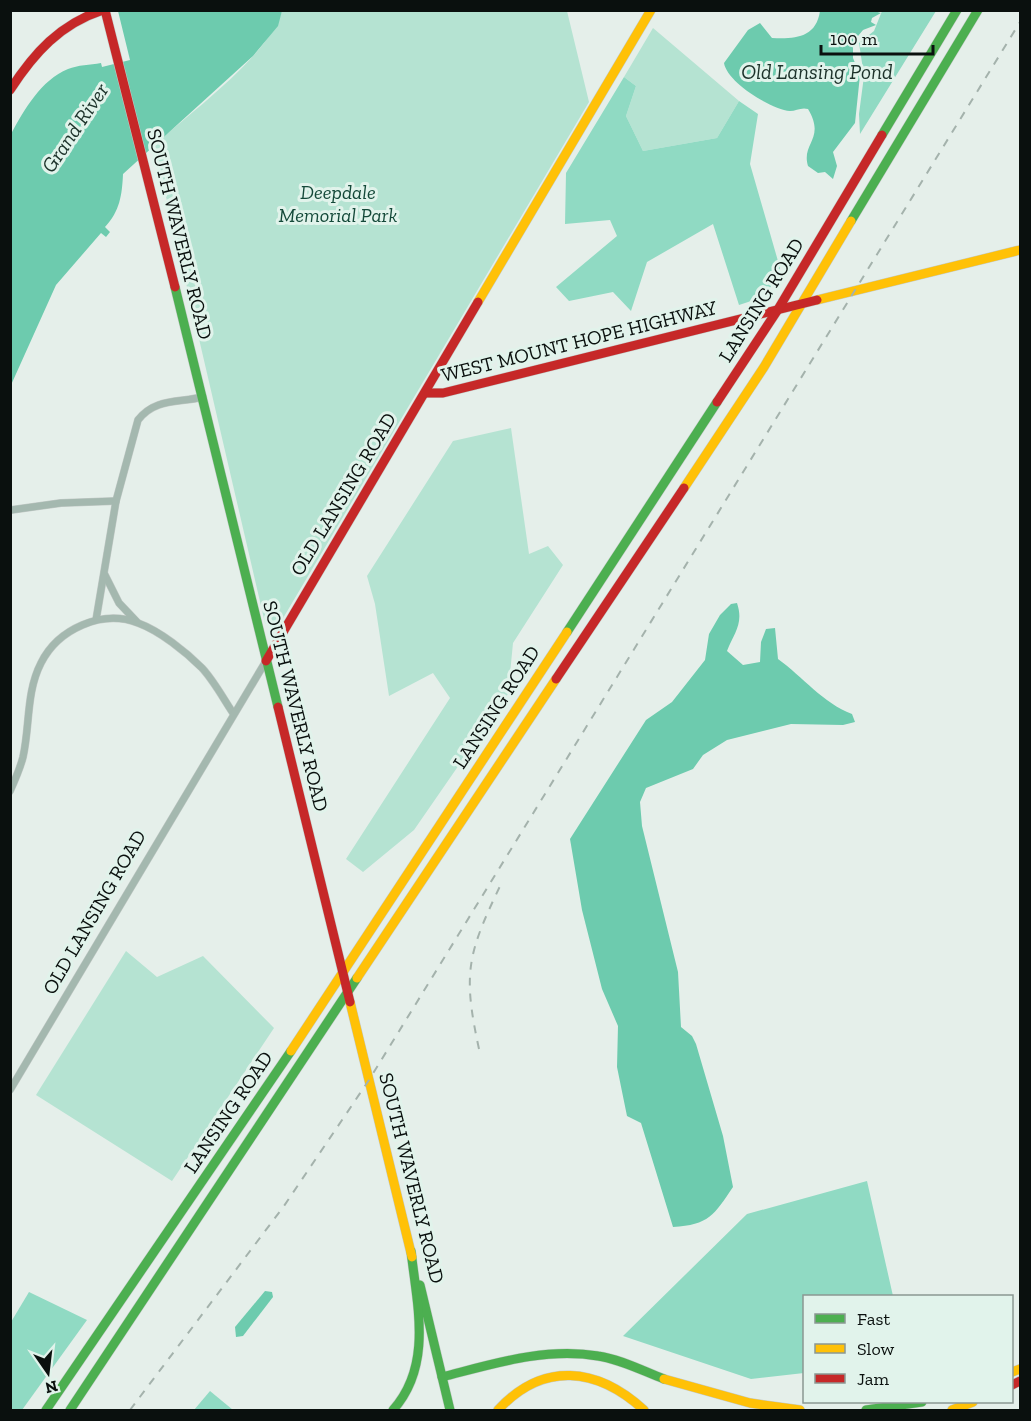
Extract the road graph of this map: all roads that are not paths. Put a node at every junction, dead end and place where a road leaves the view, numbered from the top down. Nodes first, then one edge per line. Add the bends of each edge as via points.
1 (104, 10) edge
2 (957, 10) edge
3 (978, 10) edge
4 (650, 11) edge
5 (10, 90) edge
6 (1020, 250) edge
7 (802, 304) junction
8 (777, 311) junction
9 (425, 393) junction
10 (203, 397) junction
11 (116, 501) junction
12 (11, 510) edge
13 (105, 575) junction
14 (96, 620) junction
15 (138, 623) junction
16 (266, 661) junction
17 (233, 713) junction
18 (10, 791) edge
19 (344, 973) junction
20 (348, 992) junction
21 (10, 1090) edge
22 (411, 1251) junction
23 (442, 1377) junction
24 (910, 1403) edge
25 (968, 1403) edge
26 (46, 1410) edge
27 (70, 1410) edge
28 (393, 1410) edge
29 (450, 1410) edge
30 (498, 1410) edge
31 (644, 1410) edge
32 (800, 1410) edge
33 (866, 1410) edge
34 (952, 1410) edge

1 - 5 main road via 60,29
1 - 10 main road, SOUTH WAVERLY ROAD
2 - 8 main road, LANSING ROAD
3 - 7 main road, LANSING ROAD
4 - 9 main road, OLD LANSING ROAD
6 - 7 main road, WEST MOUNT HOPE HIGHWAY
7 - 8 main road, WEST MOUNT HOPE HIGHWAY
7 - 20 main road, LANSING ROAD
8 - 9 main road, WEST MOUNT HOPE HIGHWAY via 443,393
8 - 19 main road, LANSING ROAD
9 - 16 main road, OLD LANSING ROAD
10 - 11 street via 158,404 145,411 138,420
10 - 16 main road, SOUTH WAVERLY ROAD
11 - 12 street
11 - 13 street via 104,559
13 - 14 street
13 - 15 street via 119,603
14 - 15 street
14 - 18 street via 65,634 41,663 33,687 23,758
15 - 17 street via 201,667
16 - 17 street, OLD LANSING ROAD
16 - 19 main road, SOUTH WAVERLY ROAD
17 - 21 street, OLD LANSING ROAD
19 - 20 main road, SOUTH WAVERLY ROAD
19 - 26 main road, LANSING ROAD
20 - 22 main road, SOUTH WAVERLY ROAD
20 - 27 main road, LANSING ROAD
22 - 23 main road, SOUTH WAVERLY ROAD
22 - 28 main road via 419,1360 410,1391
23 - 29 main road, SOUTH WAVERLY ROAD
23 - 32 main road via 531,1355 581,1353 722,1396
24 - 33 main road
25 - 34 main road
30 - 31 main road via 530,1384 567,1374 607,1382 630,1395

